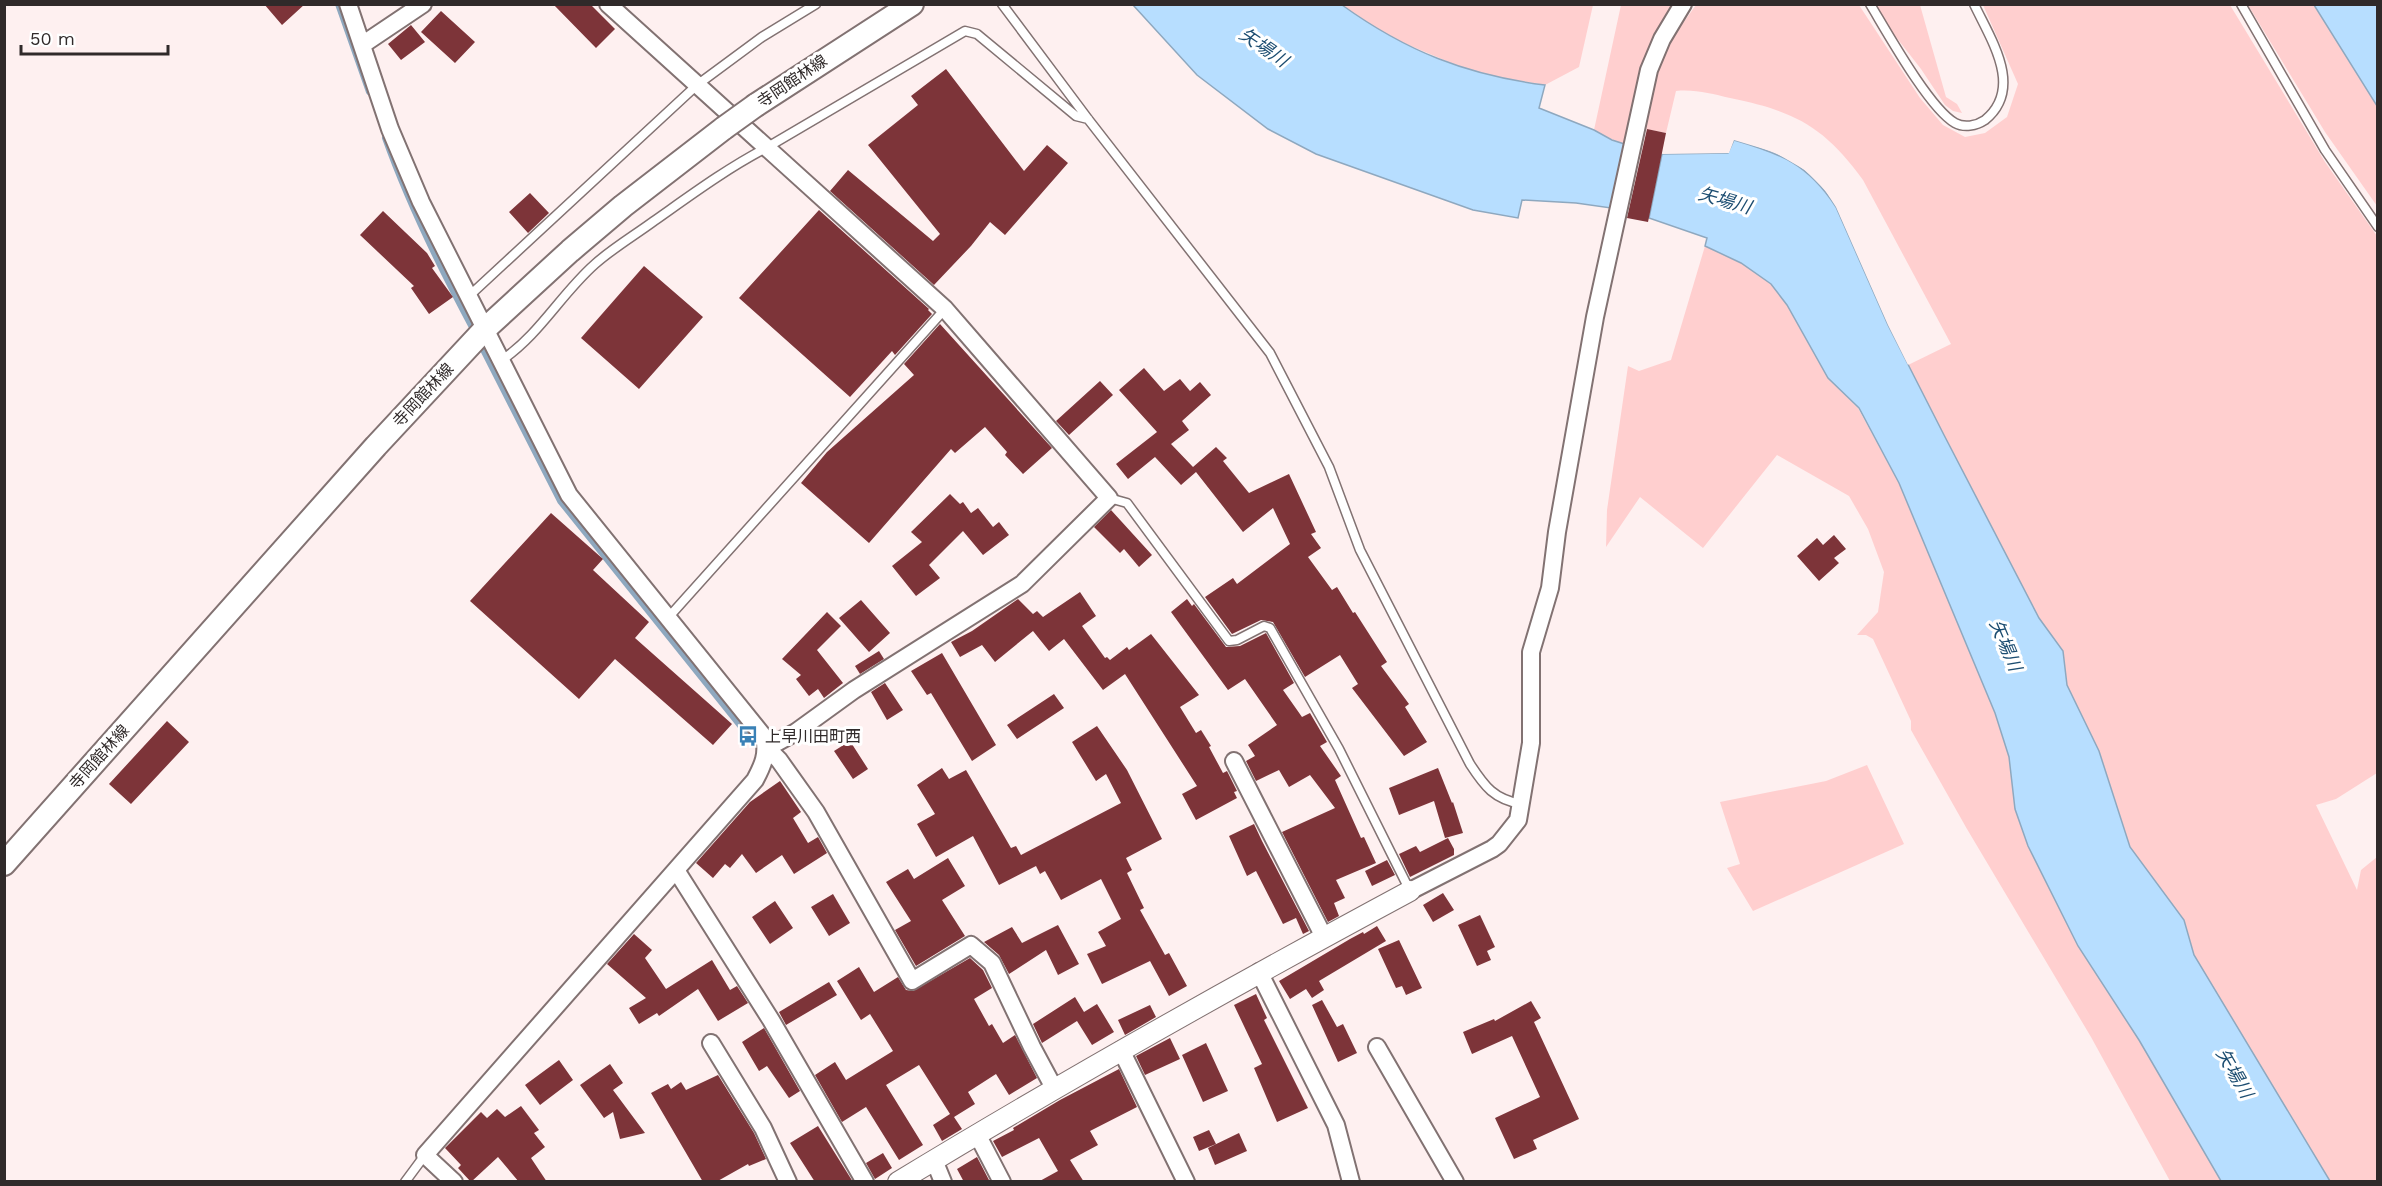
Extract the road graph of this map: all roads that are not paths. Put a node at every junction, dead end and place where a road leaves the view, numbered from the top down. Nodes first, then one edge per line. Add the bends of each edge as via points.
1 (348, 4) edge
2 (423, 4) edge
3 (608, 4) edge
4 (816, 4) edge
5 (912, 4) edge
6 (1002, 4) edge
7 (1683, 4) edge
8 (1870, 4) edge
9 (1974, 4) edge
10 (2241, 4) edge
11 (362, 45) junction
12 (696, 85) junction
13 (1088, 119) junction
14 (766, 148) junction
15 (2378, 227) edge
16 (468, 297) junction
17 (945, 309) junction
18 (485, 329) junction
19 (502, 360) junction
20 (1109, 498) junction
21 (667, 619) junction
22 (767, 748) junction
23 (1234, 761) dead end
24 (1521, 804) junction
25 (4, 864) edge
26 (676, 870) junction
27 (1410, 891) junction
28 (1324, 937) junction
29 (1259, 972) junction
30 (711, 1043) dead end
31 (1377, 1047) dead end
32 (1121, 1050) junction
33 (1054, 1088) junction
34 (977, 1134) junction
35 (425, 1155) junction
36 (934, 1160) junction
37 (405, 1182) edge
38 (454, 1182) edge
39 (788, 1182) edge
40 (865, 1182) edge
41 (898, 1182) edge
42 (943, 1182) edge
43 (1002, 1182) edge
44 (1186, 1182) edge
45 (1351, 1182) edge
46 (1455, 1182) edge

1 - 11 street
2 - 11 street
3 - 12 street
4 - 12 lane
5 - 18 main road, 寺岡館林線, bridge via 724,128 623,206
6 - 13 lane
7 - 24 street via 1649,70 1595,317 1550,588 1531,652 1531,743
8 - 9 lane via 1922,87 1953,122 1963,127 1980,123 1993,113 2005,87 2002,68
10 - 15 lane via 2325,150
11 - 16 street via 390,129
12 - 14 street
12 - 16 lane
13 - 14 lane via 1076,116 977,34 965,31
13 - 24 lane via 1270,353 1329,467 1360,550 1470,764 1485,786 1504,801
14 - 17 street
14 - 19 lane via 733,165 596,264 547,319
16 - 18 street
17 - 20 street
17 - 21 lane
18 - 19 street
18 - 25 main road, 寺岡館林線
19 - 21 street via 569,495
20 - 22 street via 1022,585
20 - 27 lane via 1127,503 1229,641 1264,626 1270,628 1339,749
21 - 22 street via 764,737
22 - 26 street via 755,780
22 - 33 street via 816,812 912,981 971,945 992,963
23 - 28 street
24 - 27 street via 1518,820 1499,844
26 - 35 street
26 - 40 street via 771,1020
27 - 28 street
28 - 29 street
29 - 32 street
29 - 45 street via 1336,1125
30 - 39 street via 763,1128
31 - 46 street
32 - 33 street
32 - 44 street
33 - 34 street
34 - 36 street
34 - 43 street
35 - 37 lane
35 - 38 street
36 - 41 street
36 - 42 street

